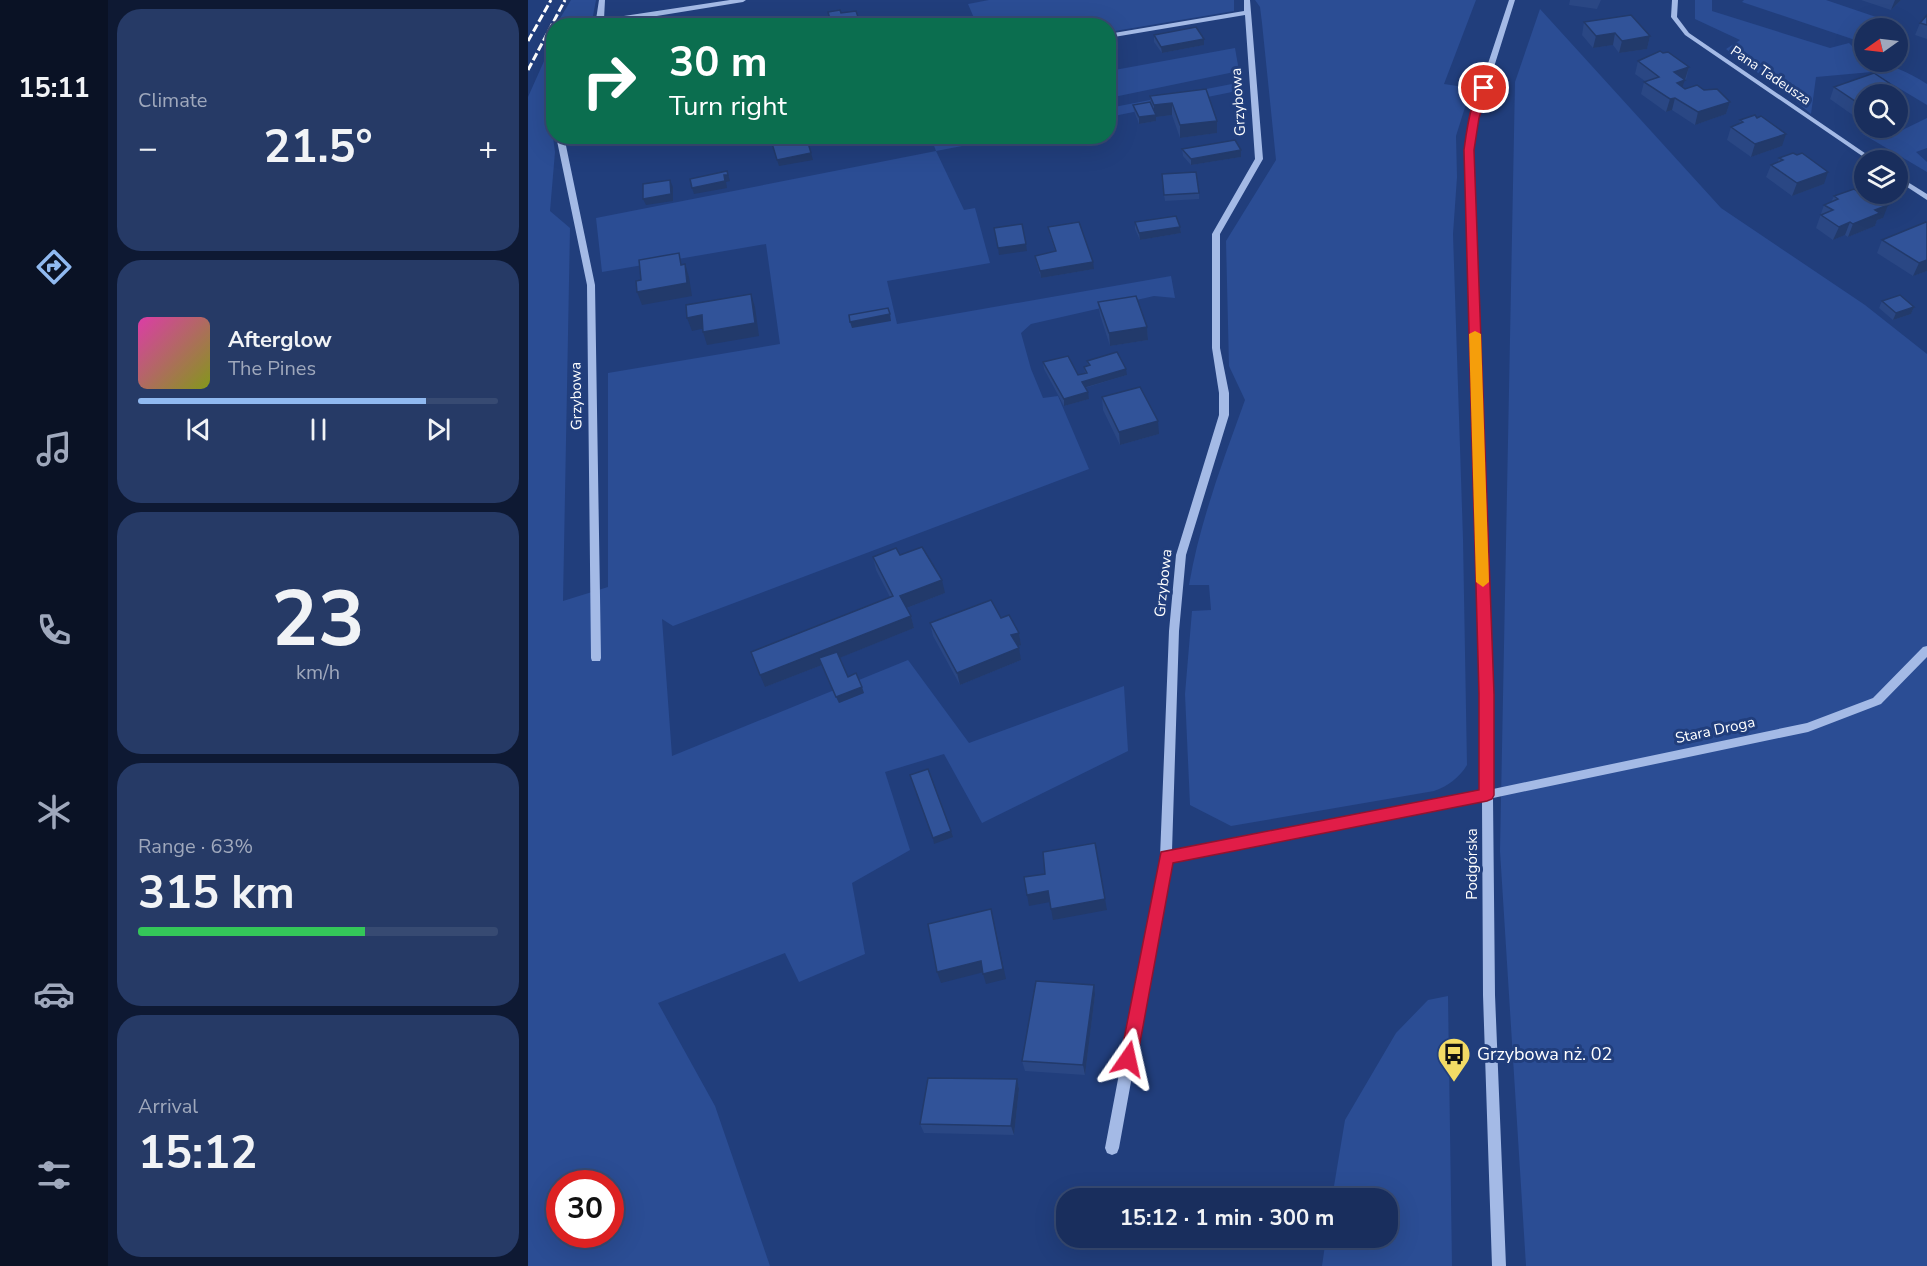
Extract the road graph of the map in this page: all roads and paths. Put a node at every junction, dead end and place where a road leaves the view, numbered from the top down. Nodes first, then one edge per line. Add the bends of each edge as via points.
1 (602, 0) edge
2 (743, 0) edge
3 (1247, 0) edge
4 (1512, 0) edge
5 (1675, 0) edge
6 (1248, 12) junction
7 (600, 18) edge
8 (635, 18) edge
9 (1116, 35) edge
10 (562, 144) edge
11 (1857, 150) edge
12 (1908, 185) edge
13 (1927, 198) edge
14 (1927, 650) edge
15 (596, 658) dead end
16 (1487, 795) junction
17 (1166, 857) junction
18 (1112, 1148) dead end
19 (1499, 1266) edge

1 - 7 street
2 - 8 street
3 - 6 street, Grzybowa
4 - 16 street, Podgórska via 1474,118 1469,150
5 - 11 street, Pana Tadeusza via 1674,17 1687,34
6 - 9 street
6 - 17 street, Grzybowa via 1259,159 1216,234 1216,348 1224,415 1181,555 1174,631
10 - 15 street, Grzybowa via 591,285
12 - 13 street
14 - 16 street, Stara Droga via 1877,701 1808,727
16 - 17 street, Stara Droga
16 - 19 street, Podgórska via 1488,995
17 - 18 street, Grzybowa

